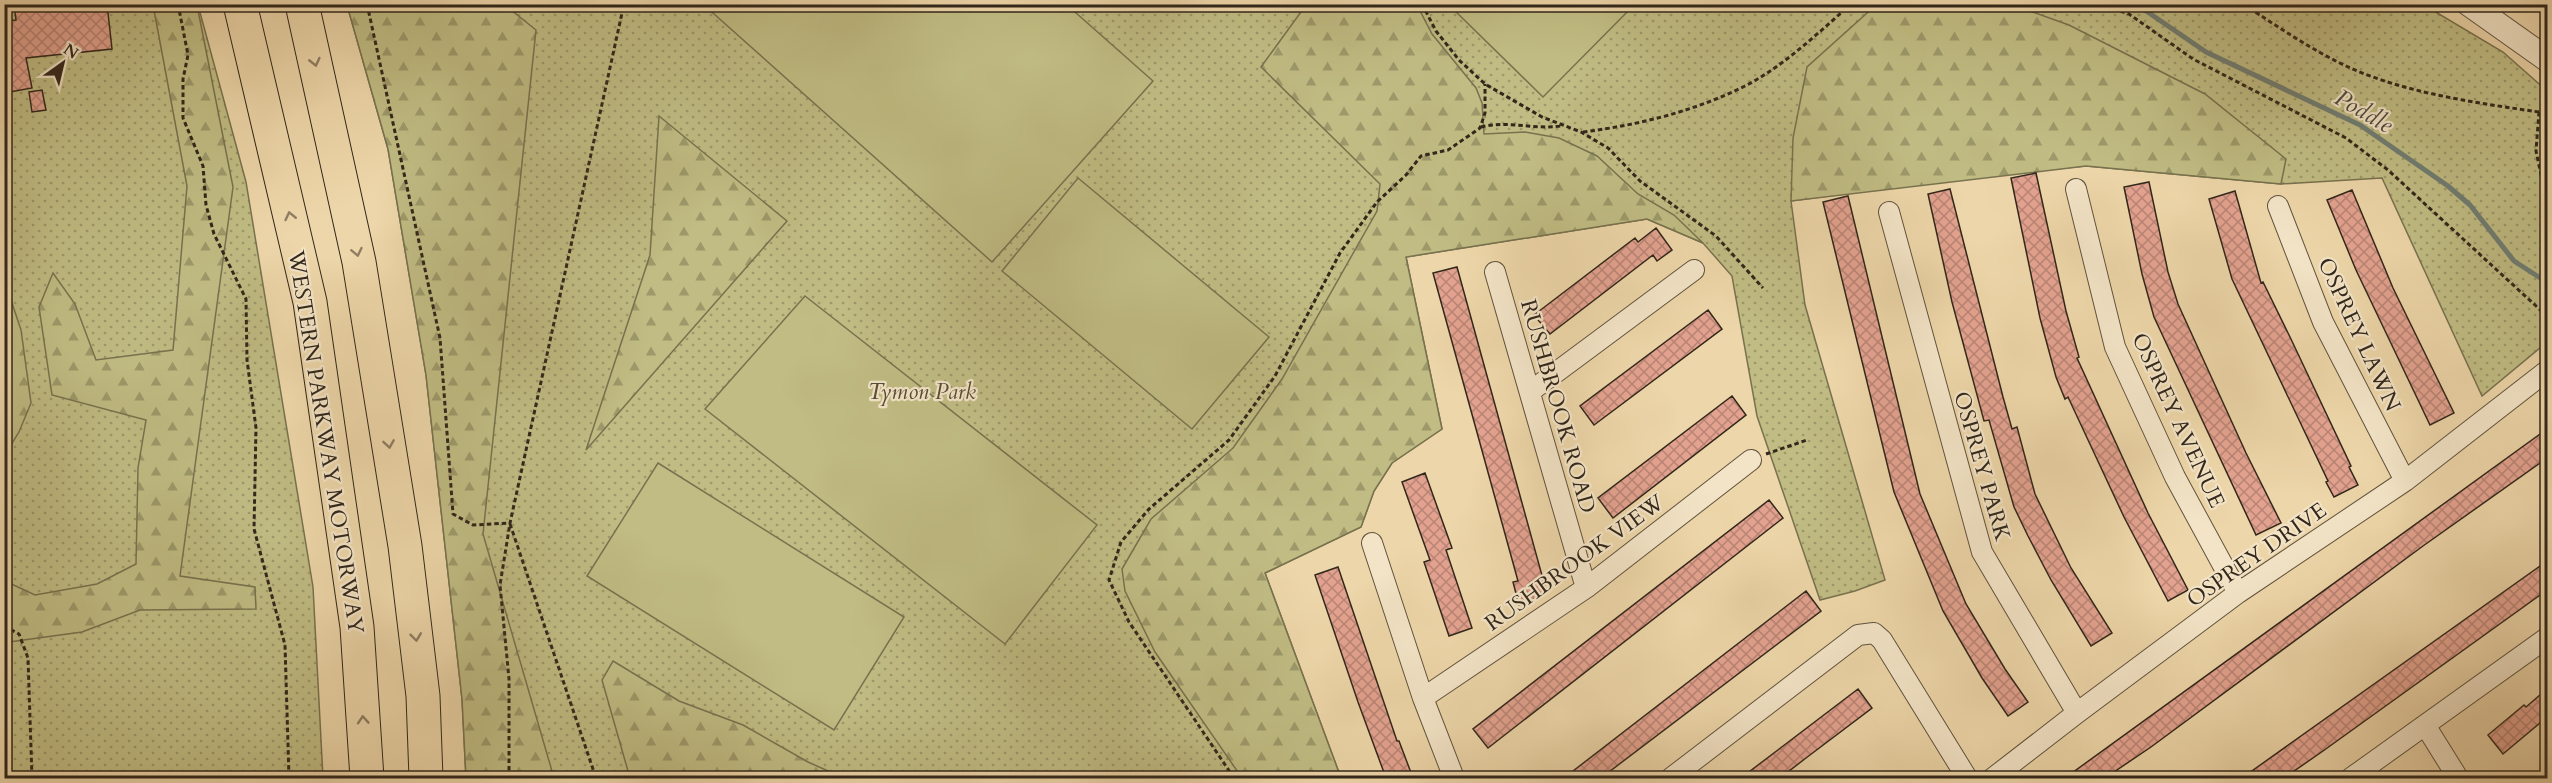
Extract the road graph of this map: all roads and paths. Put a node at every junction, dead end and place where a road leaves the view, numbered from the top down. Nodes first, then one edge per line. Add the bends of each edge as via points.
1 (178, 4) edge
2 (240, 4) edge
3 (302, 4) edge
4 (367, 4) edge
5 (624, 4) edge
6 (1422, 4) edge
7 (1851, 4) edge
8 (2099, 4) edge
9 (2243, 4) edge
10 (2469, 4) edge
11 (2547, 60) edge
12 (1485, 84) junction
13 (2547, 101) edge
14 (2539, 112) junction
15 (1562, 126) junction
16 (1480, 128) junction
17 (1581, 132) junction
18 (2076, 189) dead end
19 (2278, 206) dead end
20 (2547, 208) edge
21 (1889, 212) dead end
22 (1694, 270) dead end
23 (1495, 272) dead end
24 (1763, 288) dead end
25 (2547, 317) edge
26 (2547, 370) edge
27 (1531, 391) junction
28 (1807, 440) dead end
29 (1758, 458) joint
30 (2405, 481) junction
31 (510, 523) junction
32 (1372, 543) dead end
33 (1586, 588) junction
34 (2238, 593) junction
35 (4, 626) edge
36 (2547, 637) edge
37 (1423, 698) junction
38 (2077, 713) junction
39 (2425, 726) junction
40 (32, 778) edge
41 (289, 778) edge
42 (367, 778) edge
43 (426, 778) edge
44 (509, 778) edge
45 (596, 778) edge
46 (1234, 778) edge
47 (1454, 778) edge
48 (1671, 778) edge
49 (1967, 778) edge
50 (1993, 778) edge
51 (2351, 778) edge
52 (2458, 778) edge

1 - 41 path via 188,55 183,79 183,118 204,165 206,205 214,234 246,299 247,360 256,428 254,529 285,645
42 -> 2 highway, WESTERN PARKWAY MOTORWAY via 357,627 310,302
3 -> 43 highway via 359,262 398,500 423,696
4 - 31 path via 440,338 453,514 473,525
5 - 31 path
6 - 12 path via 1436,32 1458,60
7 - 17 path via 1791,55 1746,85 1670,116
8 - 25 path via 2129,14 2193,59 2346,138 2388,170
9 - 14 path via 2348,66 2468,101
10 - 11 street
12 - 15 path
12 - 16 path via 1485,113
13 - 14 path
14 - 20 path via 2536,151
15 - 16 path via 1494,124
15 - 17 path
16 - 46 path via 1448,150 1421,156 1377,202 1340,253 1275,376 1229,441 1149,509 1121,542 1109,580 1129,622
17 - 24 path via 1608,148 1640,181 1716,236
18 - 34 street, OSPREY AVENUE via 2115,348 2175,477
19 - 30 street, OSPREY LAWN via 2323,322
21 - 38 street, OSPREY PARK via 1982,552
22 - 27 street
23 - 27 street, RUSHBROOK ROAD
26 - 30 street, OSPREY DRIVE
27 - 33 street, RUSHBROOK ROAD
28 - 29 path
29 - 33 street, RUSHBROOK VIEW
30 - 34 street, OSPREY DRIVE
31 - 44 path via 500,585 509,679
31 - 45 path
32 - 37 street
33 - 37 street, RUSHBROOK VIEW
34 - 38 street, OSPREY DRIVE
35 - 40 path via 20,634 28,658
36 - 39 street
37 - 47 street
38 - 50 street, OSPREY DRIVE
39 - 51 street
39 - 52 street
48 - 49 street via 1858,635 1874,633

